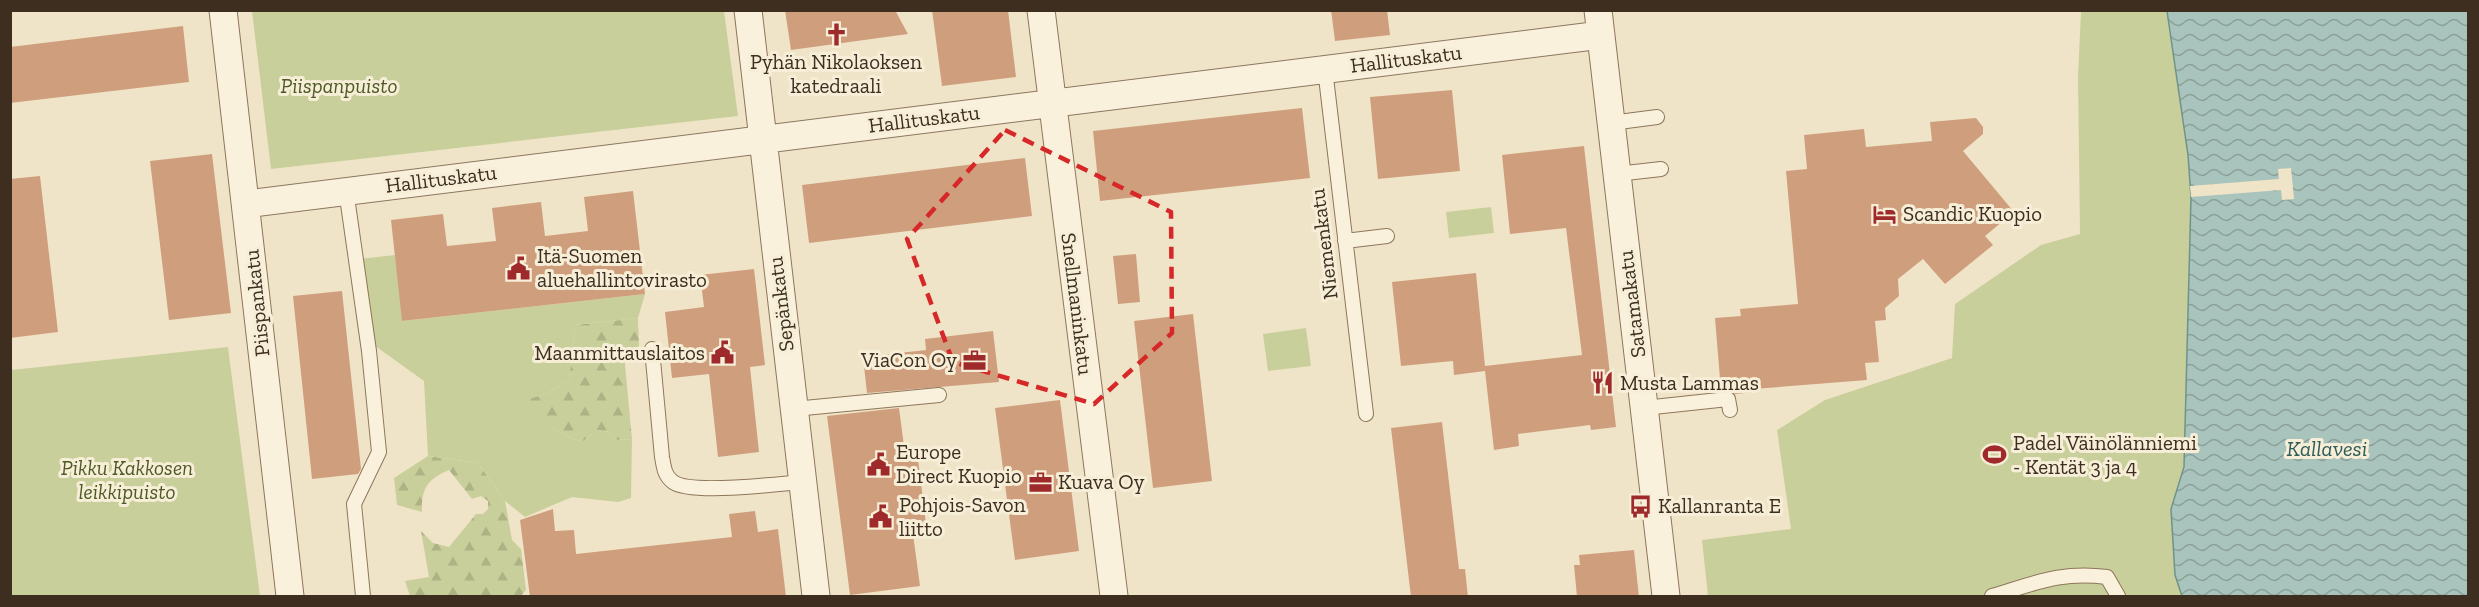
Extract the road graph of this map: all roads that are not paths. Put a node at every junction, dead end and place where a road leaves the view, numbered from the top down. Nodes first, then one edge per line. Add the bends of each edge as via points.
1 (222, 10) edge
2 (748, 10) edge
3 (1041, 10) edge
4 (1600, 23) edge
5 (1325, 69) junction
6 (1052, 103) junction
7 (1657, 117) dead end
8 (1611, 123) junction
9 (762, 139) junction
10 (1661, 169) dead end
11 (1617, 174) junction
12 (346, 190) junction
13 (246, 204) junction
14 (1387, 236) dead end
15 (1345, 242) junction
16 (651, 349) dead end
17 (939, 395) dead end
18 (1644, 408) junction
19 (794, 409) junction
20 (1730, 410) dead end
21 (1366, 414) dead end
22 (802, 482) junction
23 (290, 597) edge
24 (363, 597) edge
25 (816, 597) edge
26 (1114, 597) edge
27 (1666, 597) edge
28 (1992, 597) edge
29 (2118, 597) edge

1 - 13 street, Piispankatu
2 - 9 street, Sepänkatu
3 - 6 street, Snellmaninkatu
4 - 5 street, Hallituskatu
4 - 8 street, Satamakatu
5 - 6 street, Hallituskatu
5 - 15 lane, Niemenkatu
6 - 9 street, Hallituskatu
6 - 26 street, Snellmaninkatu
7 - 8 lane
8 - 11 street, Satamakatu
9 - 12 street, Hallituskatu
9 - 19 street, Sepänkatu
10 - 11 lane
11 - 18 street, Satamakatu
12 - 13 street, Hallituskatu
12 - 24 lane via 379,452 354,504
13 - 23 street, Piispankatu
14 - 15 lane
15 - 21 lane, Niemenkatu
16 - 22 lane via 662,457 665,474 674,483 705,488
17 - 19 lane
18 - 20 lane via 1728,399
18 - 27 street, Satamakatu
19 - 22 street, Sepänkatu
22 - 25 street, Sepänkatu
28 - 29 lane via 2078,573 2107,577

